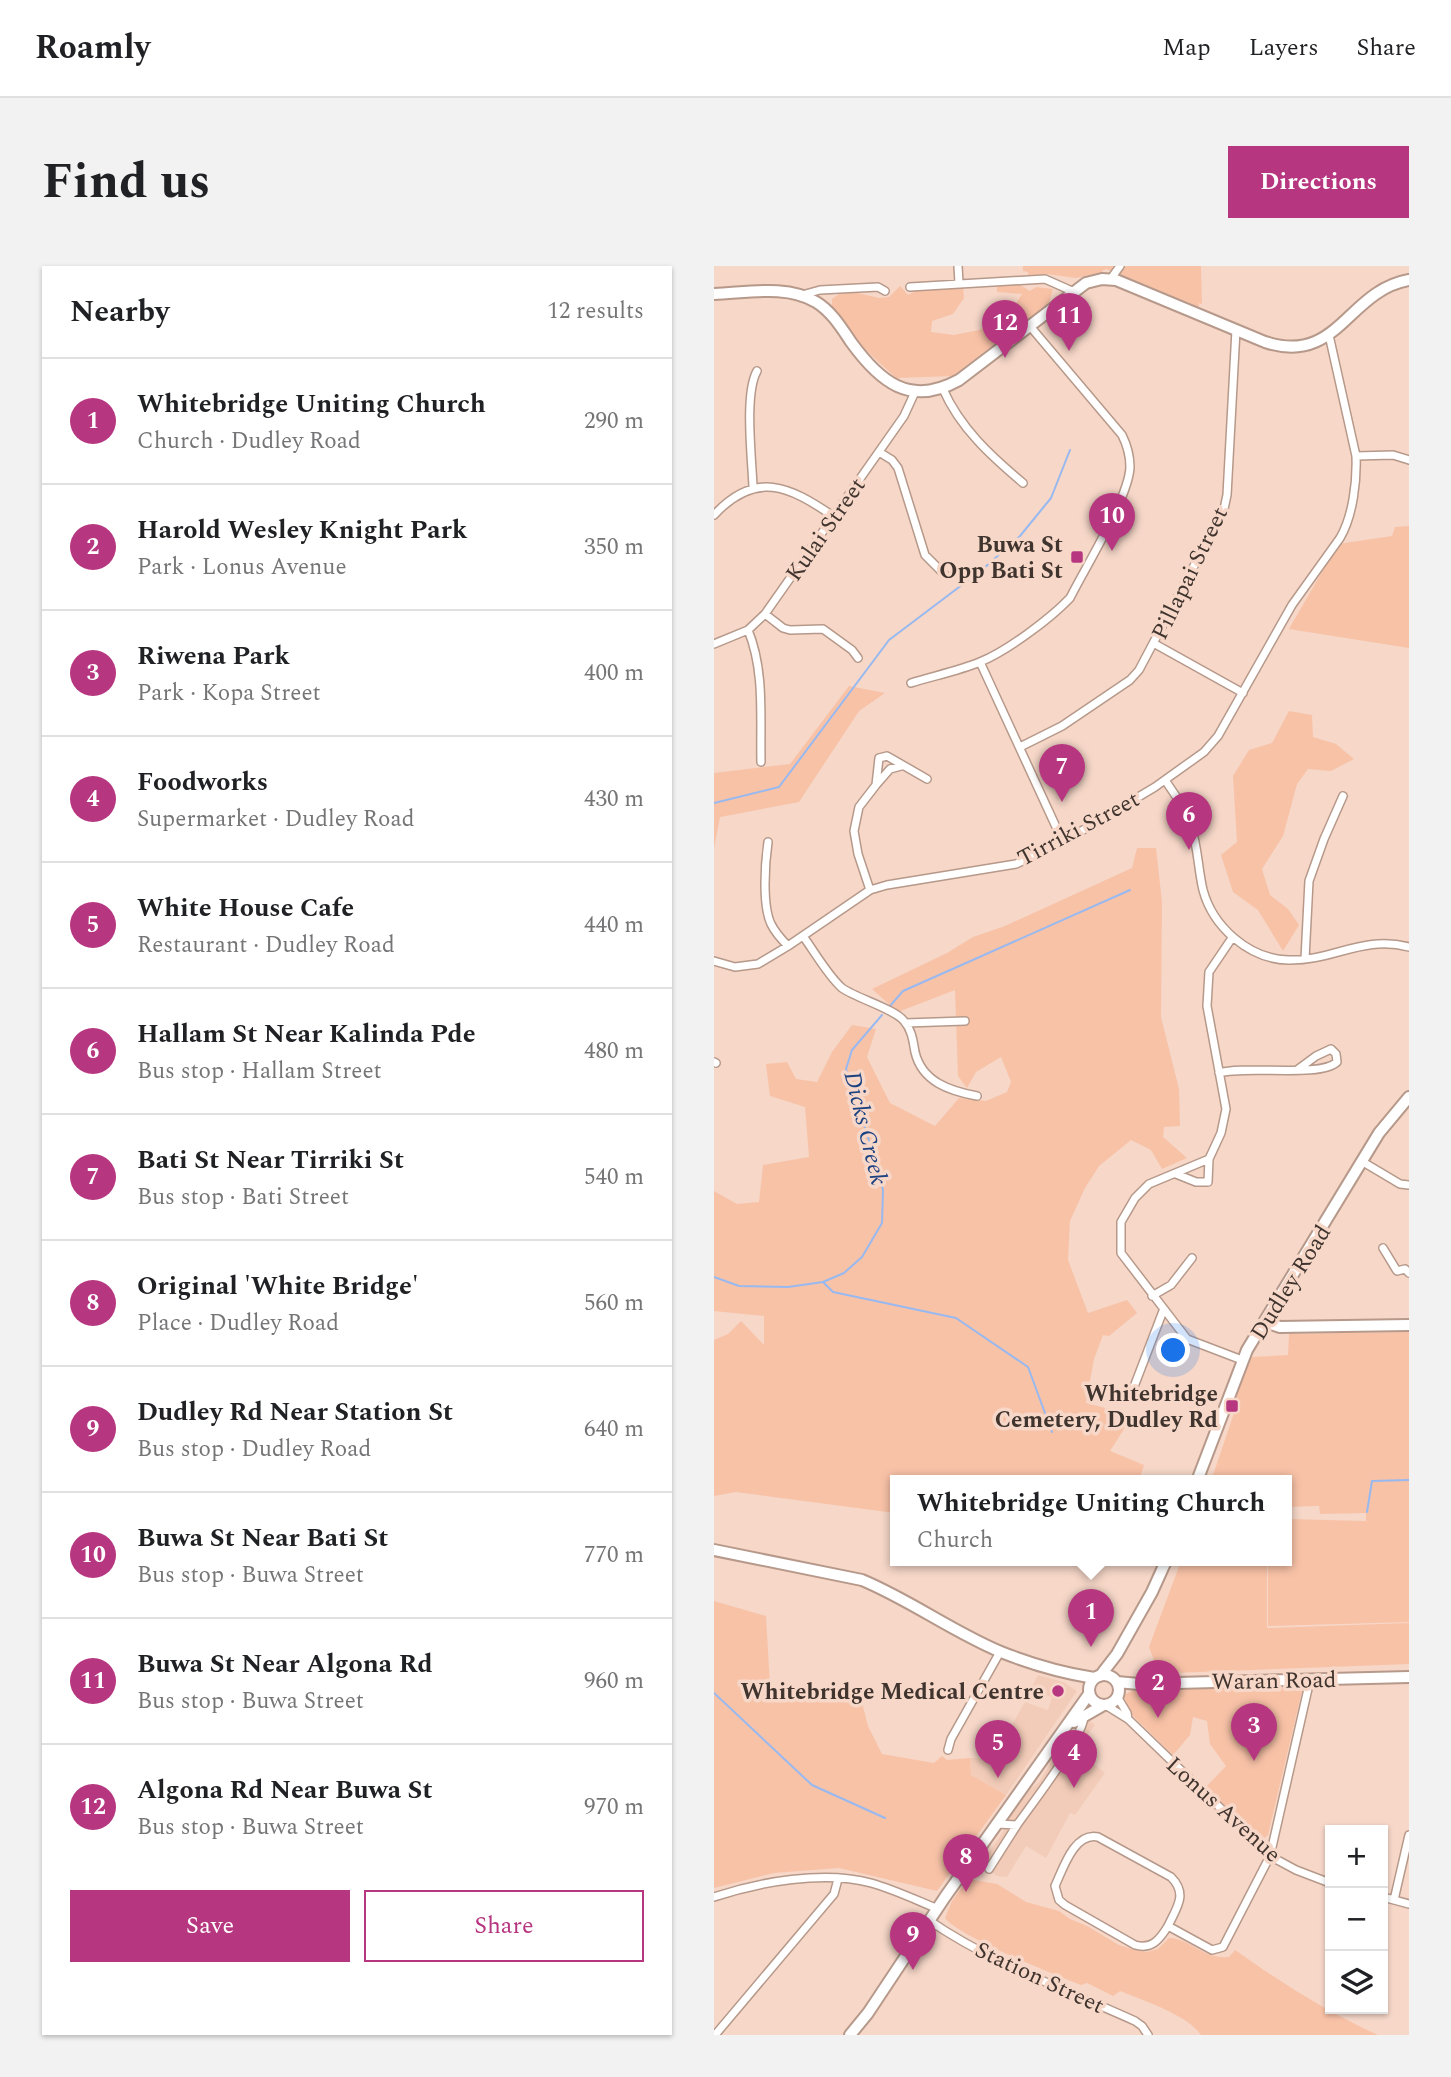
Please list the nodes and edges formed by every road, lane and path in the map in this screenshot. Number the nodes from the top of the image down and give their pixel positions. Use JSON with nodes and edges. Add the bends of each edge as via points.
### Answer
{"nodes":[{"id":1,"x":958,"y":266,"type":"edge"},
{"id":2,"x":1120,"y":266,"type":"edge"},
{"id":3,"x":1110,"y":280,"type":"junction"},
{"id":4,"x":1409,"y":280,"type":"edge"},
{"id":5,"x":959,"y":283,"type":"junction"},
{"id":6,"x":910,"y":287,"type":"dead end"},
{"id":7,"x":885,"y":291,"type":"dead end"},
{"id":8,"x":1072,"y":291,"type":"junction"},
{"id":9,"x":714,"y":294,"type":"edge"},
{"id":10,"x":801,"y":295,"type":"junction"},
{"id":11,"x":1029,"y":325,"type":"junction"},
{"id":12,"x":1236,"y":330,"type":"junction"},
{"id":13,"x":1329,"y":335,"type":"junction"},
{"id":14,"x":757,"y":371,"type":"dead end"},
{"id":15,"x":943,"y":389,"type":"junction"},
{"id":16,"x":915,"y":392,"type":"junction"},
{"id":17,"x":879,"y":452,"type":"junction"},
{"id":18,"x":1356,"y":456,"type":"junction"},
{"id":19,"x":1409,"y":460,"type":"edge"},
{"id":20,"x":1023,"y":483,"type":"dead end"},
{"id":21,"x":753,"y":487,"type":"junction"},
{"id":22,"x":714,"y":514,"type":"edge"},
{"id":23,"x":834,"y":516,"type":"junction"},
{"id":24,"x":945,"y":575,"type":"dead end"},
{"id":25,"x":765,"y":614,"type":"junction"},
{"id":26,"x":748,"y":630,"type":"junction"},
{"id":27,"x":714,"y":644,"type":"edge"},
{"id":28,"x":1155,"y":644,"type":"junction"},
{"id":29,"x":858,"y":658,"type":"dead end"},
{"id":30,"x":980,"y":662,"type":"junction"},
{"id":31,"x":911,"y":683,"type":"dead end"},
{"id":32,"x":1242,"y":693,"type":"junction"},
{"id":33,"x":1020,"y":747,"type":"junction"},
{"id":34,"x":761,"y":762,"type":"dead end"},
{"id":35,"x":901,"y":766,"type":"junction"},
{"id":36,"x":928,"y":779,"type":"dead end"},
{"id":37,"x":1165,"y":780,"type":"junction"},
{"id":38,"x":876,"y":785,"type":"junction"},
{"id":39,"x":1343,"y":796,"type":"dead end"},
{"id":40,"x":768,"y":842,"type":"dead end"},
{"id":41,"x":1063,"y":842,"type":"junction"},
{"id":42,"x":870,"y":890,"type":"junction"},
{"id":43,"x":803,"y":936,"type":"junction"},
{"id":44,"x":1232,"y":938,"type":"junction"},
{"id":45,"x":1409,"y":945,"type":"edge"},
{"id":46,"x":788,"y":946,"type":"junction"},
{"id":47,"x":1305,"y":959,"type":"junction"},
{"id":48,"x":714,"y":961,"type":"edge"},
{"id":49,"x":965,"y":1021,"type":"dead end"},
{"id":50,"x":906,"y":1023,"type":"junction"},
{"id":51,"x":1297,"y":1070,"type":"junction"},
{"id":52,"x":1219,"y":1073,"type":"junction"},
{"id":53,"x":977,"y":1096,"type":"dead end"},
{"id":54,"x":1409,"y":1097,"type":"edge"},
{"id":55,"x":1209,"y":1159,"type":"junction"},
{"id":56,"x":1363,"y":1162,"type":"junction"},
{"id":57,"x":1176,"y":1174,"type":"junction"},
{"id":58,"x":1409,"y":1185,"type":"edge"},
{"id":59,"x":1383,"y":1248,"type":"dead end"},
{"id":60,"x":1192,"y":1258,"type":"dead end"},
{"id":61,"x":1409,"y":1273,"type":"edge"},
{"id":62,"x":1152,"y":1296,"type":"junction"},
{"id":63,"x":1163,"y":1311,"type":"junction"},
{"id":64,"x":1265,"y":1322,"type":"junction"},
{"id":65,"x":1409,"y":1325,"type":"edge"},
{"id":66,"x":1242,"y":1360,"type":"junction"},
{"id":67,"x":1132,"y":1392,"type":"dead end"},
{"id":68,"x":1199,"y":1475,"type":"edge"},
{"id":69,"x":714,"y":1550,"type":"edge"},
{"id":70,"x":1164,"y":1566,"type":"edge"},
{"id":71,"x":1000,"y":1652,"type":"junction"},
{"id":72,"x":1117,"y":1654,"type":"junction"},
{"id":73,"x":1070,"y":1675,"type":"junction"},
{"id":74,"x":1097,"y":1677,"type":"junction"},
{"id":75,"x":1409,"y":1677,"type":"edge"},
{"id":76,"x":1310,"y":1680,"type":"junction"},
{"id":77,"x":1116,"y":1681,"type":"junction"},
{"id":78,"x":1139,"y":1684,"type":"junction"},
{"id":79,"x":1089,"y":1692,"type":"junction"},
{"id":80,"x":1119,"y":1696,"type":"junction"},
{"id":81,"x":1104,"y":1706,"type":"junction"},
{"id":82,"x":1084,"y":1715,"type":"junction"},
{"id":83,"x":1128,"y":1719,"type":"junction"},
{"id":84,"x":1066,"y":1727,"type":"junction"},
{"id":85,"x":948,"y":1750,"type":"dead end"},
{"id":86,"x":997,"y":1825,"type":"junction"},
{"id":87,"x":1017,"y":1825,"type":"junction"},
{"id":88,"x":1409,"y":1835,"type":"edge"},
{"id":89,"x":1270,"y":1856,"type":"junction"},
{"id":90,"x":989,"y":1868,"type":"dead end"},
{"id":91,"x":838,"y":1879,"type":"junction"},
{"id":92,"x":1325,"y":1881,"type":"edge"},
{"id":93,"x":714,"y":1897,"type":"edge"},
{"id":94,"x":1388,"y":1898,"type":"edge"},
{"id":95,"x":1394,"y":1900,"type":"junction"},
{"id":96,"x":1409,"y":1905,"type":"edge"},
{"id":97,"x":938,"y":1909,"type":"junction"},
{"id":98,"x":930,"y":1921,"type":"junction"},
{"id":99,"x":1168,"y":1926,"type":"junction"},
{"id":100,"x":715,"y":2035,"type":"edge"},
{"id":101,"x":850,"y":2035,"type":"edge"},
{"id":102,"x":1148,"y":2035,"type":"edge"}],
"edges":[{"from":1,"to":5,"type":"street"},
{"from":2,"to":3,"type":"street"},
{"from":3,"to":8,"type":"main road","via":[[1086,283]]},
{"from":3,"to":12,"type":"main road"},
{"from":4,"to":13,"type":"main road","via":[[1384,287]]},
{"from":5,"to":6,"type":"street"},
{"from":5,"to":8,"type":"street","via":[[1045,279]]},
{"from":7,"to":10,"type":"street","via":[[878,287]]},
{"from":8,"to":11,"type":"main road"},
{"from":9,"to":10,"type":"main road"},
{"from":10,"to":16,"type":"main road","via":[[832,314],[872,369],[901,389]]},
{"from":11,"to":15,"type":"main road"},
{"from":11,"to":30,"type":"street","via":[[1122,435],[1129,455],[1128,481],[1070,598]]},
{"from":12,"to":13,"type":"main road","via":[[1289,347],[1306,346]]},
{"from":12,"to":28,"type":"street","name":"Pillapai Street","via":[[1224,509]]},
{"from":13,"to":18,"type":"street","name":"Tirriki Street"},
{"from":14,"to":21,"type":"street","via":[[751,404]]},
{"from":15,"to":16,"type":"main road"},
{"from":15,"to":20,"type":"street","via":[[985,452]]},
{"from":16,"to":17,"type":"street","name":"Kulai Street"},
{"from":17,"to":23,"type":"street","name":"Kulai Street"},
{"from":17,"to":24,"type":"street","via":[[898,468],[925,555]]},
{"from":18,"to":19,"type":"street","via":[[1393,455]]},
{"from":18,"to":32,"type":"street","name":"Tirriki Street","via":[[1344,531],[1292,605]]},
{"from":21,"to":22,"type":"street"},
{"from":21,"to":23,"type":"street","via":[[788,489]]},
{"from":23,"to":25,"type":"street","name":"Kulai Street"},
{"from":25,"to":26,"type":"street","name":"Kulai Street"},
{"from":25,"to":29,"type":"street","via":[[790,630],[823,629]]},
{"from":26,"to":27,"type":"street","name":"Kulai Street"},
{"from":26,"to":34,"type":"street","via":[[759,667]]},
{"from":28,"to":32,"type":"street"},
{"from":28,"to":33,"type":"street","name":"Pillapai Street","via":[[1130,680],[1062,726]]},
{"from":30,"to":31,"type":"street"},
{"from":30,"to":33,"type":"street"},
{"from":32,"to":37,"type":"street","name":"Tirriki Street","via":[[1212,745]]},
{"from":33,"to":41,"type":"street"},
{"from":35,"to":36,"type":"street"},
{"from":35,"to":38,"type":"street","via":[[890,769]]},
{"from":35,"to":38,"type":"street","via":[[887,756],[879,758]]},
{"from":37,"to":41,"type":"street","name":"Tirriki Street"},
{"from":37,"to":44,"type":"street","via":[[1192,828],[1208,903]]},
{"from":38,"to":42,"type":"street","via":[[859,807],[854,831]]},
{"from":39,"to":47,"type":"street","via":[[1309,881]]},
{"from":40,"to":46,"type":"street","via":[[768,916]]},
{"from":41,"to":42,"type":"street","name":"Tirriki Street","via":[[1016,864]]},
{"from":42,"to":43,"type":"street","name":"Tirriki Street"},
{"from":43,"to":46,"type":"street","name":"Tirriki Street"},
{"from":43,"to":50,"type":"street","via":[[840,986]]},
{"from":44,"to":47,"type":"street","via":[[1269,957]]},
{"from":44,"to":52,"type":"street","via":[[1209,972],[1207,1006]]},
{"from":45,"to":47,"type":"street","via":[[1373,943]]},
{"from":46,"to":48,"type":"street","name":"Tirriki Street","via":[[745,967]]},
{"from":49,"to":50,"type":"street"},
{"from":50,"to":53,"type":"street","via":[[920,1067],[949,1090]]},
{"from":51,"to":51,"type":"street","via":[[1329,1067],[1337,1062],[1336,1054],[1331,1049],[1325,1051]]},
{"from":51,"to":52,"type":"street"},
{"from":52,"to":55,"type":"street","via":[[1226,1109]]},
{"from":54,"to":56,"type":"main road","name":"Dudley Road"},
{"from":55,"to":57,"type":"street"},
{"from":55,"to":57,"type":"street","via":[[1208,1182]]},
{"from":56,"to":58,"type":"street"},
{"from":56,"to":64,"type":"main road","name":"Dudley Road"},
{"from":57,"to":62,"type":"street","via":[[1149,1184],[1121,1222],[1121,1253]]},
{"from":59,"to":61,"type":"street","via":[[1396,1271]]},
{"from":60,"to":62,"type":"street","via":[[1171,1285]]},
{"from":62,"to":63,"type":"street"},
{"from":63,"to":66,"type":"street","via":[[1187,1339]]},
{"from":63,"to":67,"type":"street"},
{"from":64,"to":65,"type":"main road","via":[[1280,1327]]},
{"from":64,"to":66,"type":"main road","name":"Dudley Road"},
{"from":66,"to":68,"type":"main road","name":"Dudley Road"},
{"from":69,"to":71,"type":"main road","via":[[862,1580]]},
{"from":70,"to":72,"type":"main road"},
{"from":71,"to":73,"type":"main road"},
{"from":71,"to":85,"type":"street"},
{"from":72,"to":74,"type":"main road"},
{"from":72,"to":77,"type":"main road"},
{"from":73,"to":74,"type":"main road"},
{"from":73,"to":79,"type":"main road"},
{"from":74,"to":77,"type":"main road","via":[[1107,1675]]},
{"from":74,"to":79,"type":"main road"},
{"from":75,"to":76,"type":"main road","name":"Waran Road"},
{"from":76,"to":78,"type":"main road","name":"Waran Road"},
{"from":76,"to":89,"type":"street"},
{"from":77,"to":78,"type":"main road","name":"Waran Road"},
{"from":77,"to":80,"type":"main road"},
{"from":78,"to":80,"type":"main road","name":"Waran Road"},
{"from":79,"to":81,"type":"main road","via":[[1095,1703]]},
{"from":79,"to":84,"type":"main road"},
{"from":80,"to":81,"type":"main road"},
{"from":80,"to":83,"type":"street","name":"Lonus Avenue"},
{"from":81,"to":82,"type":"main road"},
{"from":81,"to":83,"type":"street","name":"Lonus Avenue"},
{"from":82,"to":84,"type":"main road"},
{"from":82,"to":87,"type":"street","via":[[1083,1726],[1062,1762]]},
{"from":83,"to":89,"type":"street","name":"Lonus Avenue"},
{"from":84,"to":86,"type":"main road"},
{"from":86,"to":87,"type":"street"},
{"from":86,"to":97,"type":"main road"},
{"from":87,"to":90,"type":"street"},
{"from":88,"to":95,"type":"street"},
{"from":89,"to":92,"type":"street","name":"Lonus Avenue"},
{"from":89,"to":99,"type":"street","via":[[1223,1947],[1212,1950]]},
{"from":91,"to":93,"type":"street","via":[[788,1880]]},
{"from":91,"to":97,"type":"street","via":[[870,1883]]},
{"from":91,"to":100,"type":"street","via":[[834,1894]]},
{"from":94,"to":95,"type":"street"},
{"from":95,"to":96,"type":"street"},
{"from":97,"to":98,"type":"main road"},
{"from":98,"to":101,"type":"main road"},
{"from":98,"to":102,"type":"street","name":"Station Street","via":[[976,1948],[1135,2021]]},
{"from":99,"to":99,"type":"street","via":[[1160,1939],[1142,1947],[1059,1900],[1055,1886],[1078,1843],[1098,1837],[1171,1877],[1181,1892]]}]}
